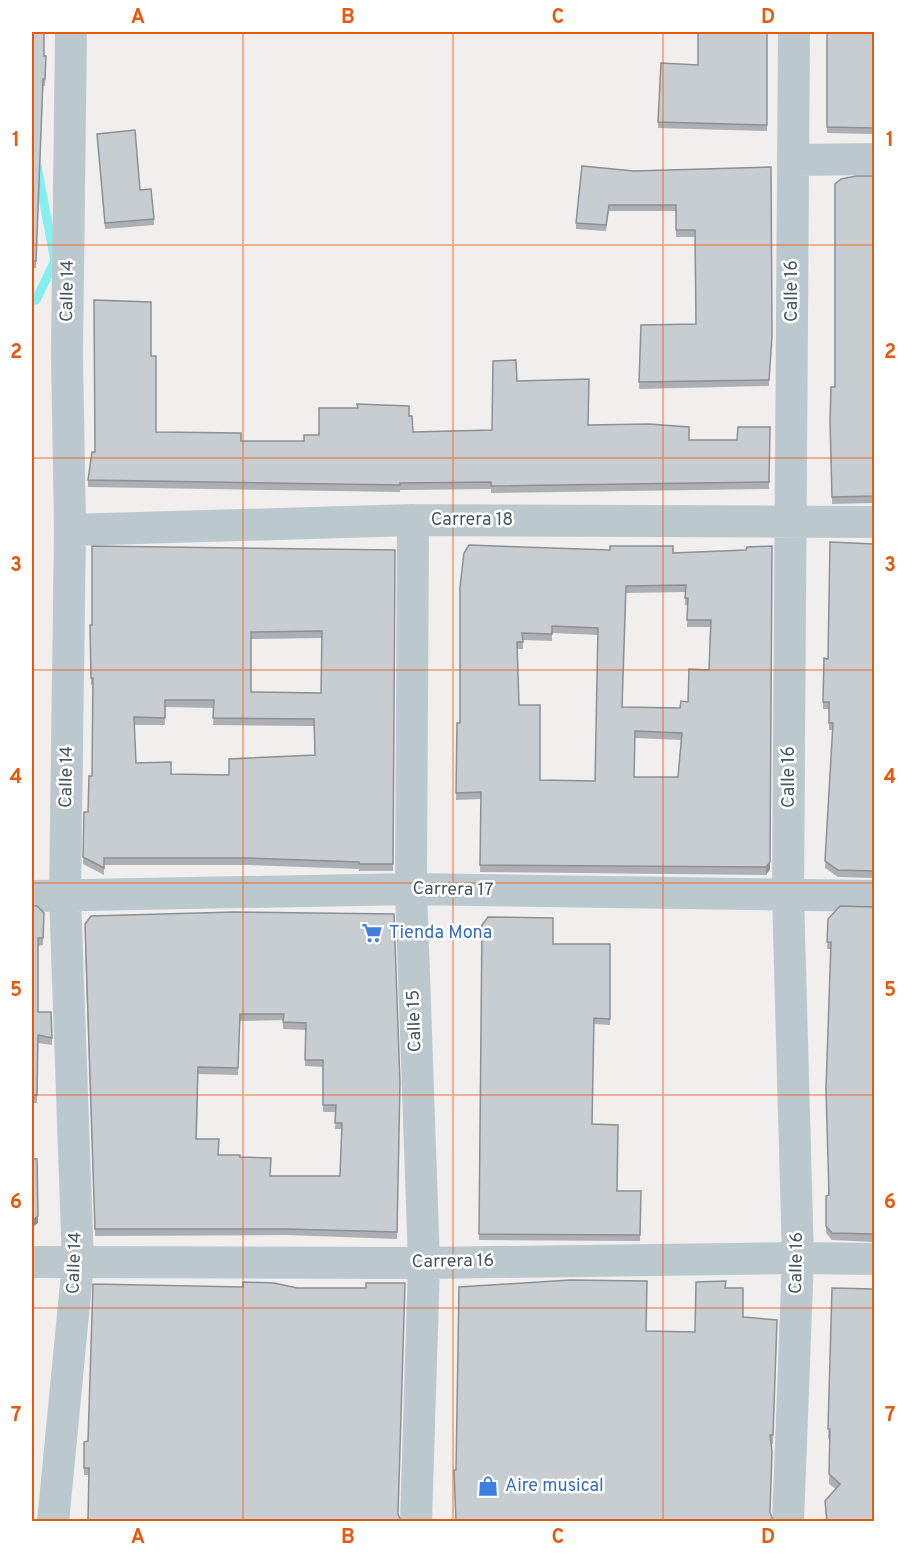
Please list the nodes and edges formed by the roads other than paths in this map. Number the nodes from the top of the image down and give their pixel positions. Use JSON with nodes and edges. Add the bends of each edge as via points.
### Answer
{"nodes":[{"id":1,"x":71,"y":32,"type":"edge"},
{"id":2,"x":794,"y":32,"type":"edge"},
{"id":3,"x":874,"y":159,"type":"edge"},
{"id":4,"x":793,"y":160,"type":"junction"},
{"id":5,"x":413,"y":520,"type":"junction"},
{"id":6,"x":790,"y":520,"type":"junction"},
{"id":7,"x":874,"y":522,"type":"edge"},
{"id":8,"x":70,"y":530,"type":"junction"},
{"id":9,"x":411,"y":889,"type":"junction"},
{"id":10,"x":788,"y":895,"type":"junction"},
{"id":11,"x":32,"y":896,"type":"edge"},
{"id":12,"x":874,"y":896,"type":"edge"},
{"id":13,"x":65,"y":897,"type":"junction"},
{"id":14,"x":798,"y":1258,"type":"junction"},
{"id":15,"x":874,"y":1259,"type":"edge"},
{"id":16,"x":32,"y":1262,"type":"edge"},
{"id":17,"x":78,"y":1263,"type":"junction"},
{"id":18,"x":424,"y":1263,"type":"junction"},
{"id":19,"x":53,"y":1521,"type":"edge"},
{"id":20,"x":416,"y":1521,"type":"edge"},
{"id":21,"x":788,"y":1521,"type":"edge"}],
"edges":[{"from":1,"to":8,"type":"street","name":"Calle 14","via":[[67,354]]},
{"from":2,"to":4,"type":"street","name":"Calle 16"},
{"from":3,"to":4,"type":"street"},
{"from":4,"to":6,"type":"street","name":"Calle 16"},
{"from":5,"to":6,"type":"street","name":"Carrera 18"},
{"from":5,"to":8,"type":"street","name":"Carrera 18"},
{"from":5,"to":9,"type":"street","name":"Calle 15"},
{"from":6,"to":7,"type":"street","name":"Carrera 18"},
{"from":6,"to":10,"type":"street","name":"Calle 16"},
{"from":8,"to":13,"type":"street","name":"Calle 14"},
{"from":9,"to":10,"type":"street","name":"Carrera 17"},
{"from":9,"to":13,"type":"street","name":"Carrera 17"},
{"from":9,"to":18,"type":"street","name":"Calle 15"},
{"from":10,"to":12,"type":"street","name":"Carrera 17"},
{"from":10,"to":14,"type":"street","name":"Calle 16"},
{"from":11,"to":13,"type":"street","name":"Carrera 17"},
{"from":13,"to":17,"type":"street","name":"Calle 14"},
{"from":14,"to":15,"type":"street","name":"Carrera 16"},
{"from":14,"to":18,"type":"street","name":"Carrera 16"},
{"from":14,"to":21,"type":"street","name":"Calle 16"},
{"from":16,"to":17,"type":"street","name":"Carrera 16"},
{"from":17,"to":18,"type":"street","name":"Carrera 16"},
{"from":17,"to":19,"type":"street","name":"Calle 14"},
{"from":18,"to":20,"type":"street","name":"Calle 15"}]}
